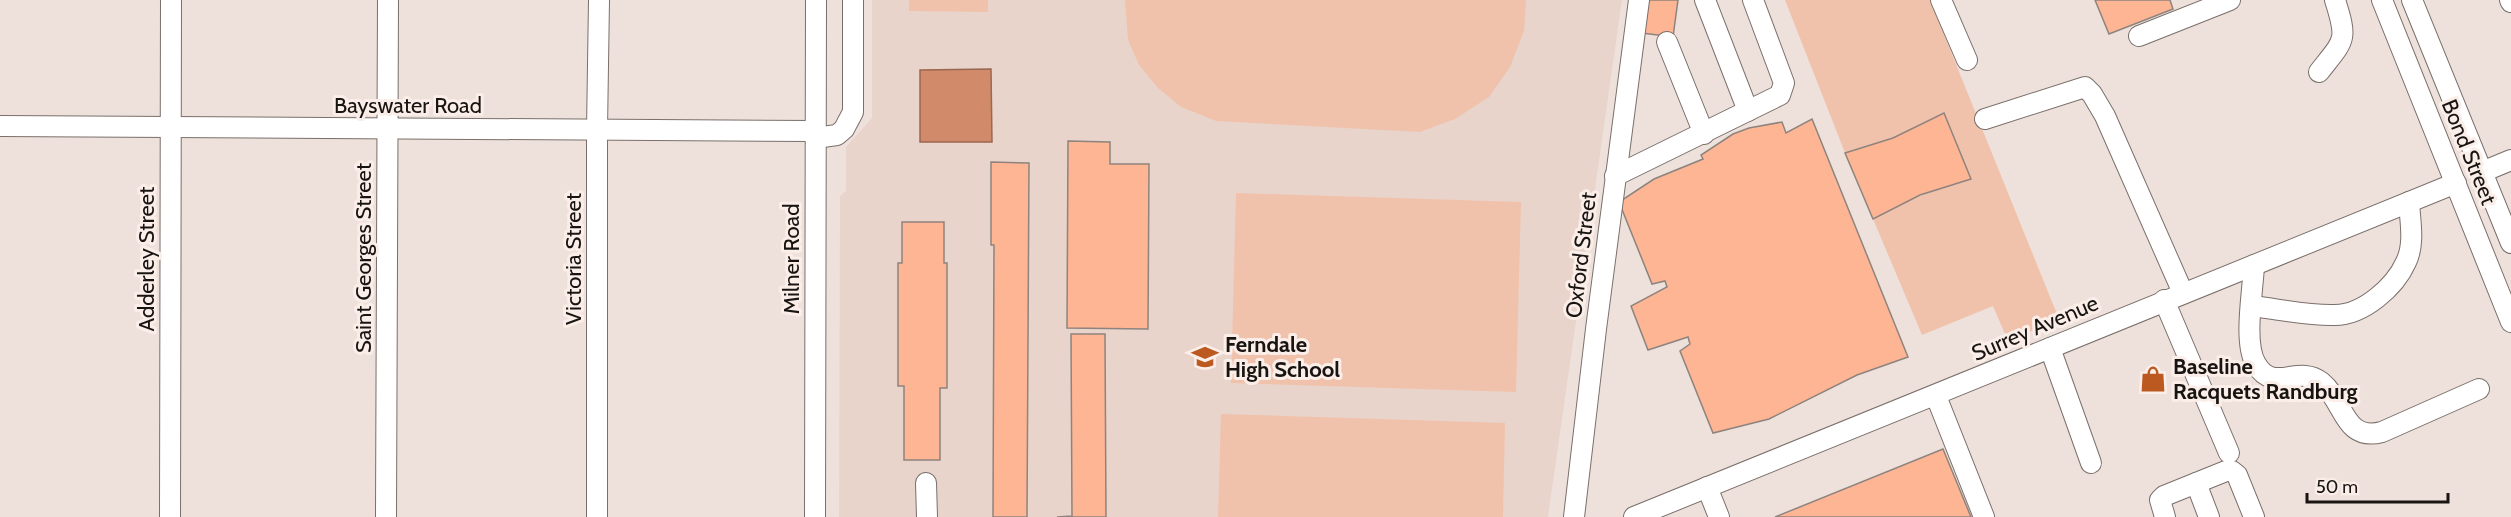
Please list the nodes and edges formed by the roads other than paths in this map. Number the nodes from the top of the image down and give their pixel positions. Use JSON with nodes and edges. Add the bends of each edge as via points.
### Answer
{"nodes":[{"id":1,"x":171,"y":0,"type":"edge"},
{"id":2,"x":388,"y":0,"type":"edge"},
{"id":3,"x":599,"y":0,"type":"edge"},
{"id":4,"x":816,"y":0,"type":"edge"},
{"id":5,"x":853,"y":0,"type":"edge"},
{"id":6,"x":1639,"y":0,"type":"edge"},
{"id":7,"x":1705,"y":0,"type":"edge"},
{"id":8,"x":1753,"y":0,"type":"edge"},
{"id":9,"x":1941,"y":0,"type":"edge"},
{"id":10,"x":2230,"y":0,"type":"edge"},
{"id":11,"x":2335,"y":0,"type":"edge"},
{"id":12,"x":2382,"y":0,"type":"edge"},
{"id":13,"x":2412,"y":0,"type":"edge"},
{"id":14,"x":2139,"y":36,"type":"dead end"},
{"id":15,"x":1667,"y":42,"type":"dead end"},
{"id":16,"x":1967,"y":60,"type":"dead end"},
{"id":17,"x":2319,"y":72,"type":"dead end"},
{"id":18,"x":1748,"y":111,"type":"junction"},
{"id":19,"x":1985,"y":119,"type":"dead end"},
{"id":20,"x":0,"y":126,"type":"edge"},
{"id":21,"x":170,"y":127,"type":"junction"},
{"id":22,"x":388,"y":128,"type":"junction"},
{"id":23,"x":597,"y":130,"type":"junction"},
{"id":24,"x":815,"y":134,"type":"junction"},
{"id":25,"x":1704,"y":134,"type":"junction"},
{"id":26,"x":2511,"y":160,"type":"edge"},
{"id":27,"x":2482,"y":172,"type":"junction"},
{"id":28,"x":1615,"y":176,"type":"junction"},
{"id":29,"x":2456,"y":183,"type":"junction"},
{"id":30,"x":2409,"y":202,"type":"junction"},
{"id":31,"x":2511,"y":243,"type":"edge"},
{"id":32,"x":2254,"y":265,"type":"junction"},
{"id":33,"x":2183,"y":293,"type":"junction"},
{"id":34,"x":2164,"y":300,"type":"junction"},
{"id":35,"x":2252,"y":306,"type":"junction"},
{"id":36,"x":2511,"y":322,"type":"edge"},
{"id":37,"x":2050,"y":348,"type":"junction"},
{"id":38,"x":2480,"y":389,"type":"dead end"},
{"id":39,"x":1936,"y":396,"type":"junction"},
{"id":40,"x":2229,"y":453,"type":"dead end"},
{"id":41,"x":2091,"y":463,"type":"dead end"},
{"id":42,"x":926,"y":483,"type":"dead end"},
{"id":43,"x":2196,"y":483,"type":"junction"},
{"id":44,"x":1707,"y":487,"type":"junction"},
{"id":45,"x":170,"y":517,"type":"edge"},
{"id":46,"x":386,"y":517,"type":"edge"},
{"id":47,"x":597,"y":517,"type":"edge"},
{"id":48,"x":815,"y":517,"type":"edge"},
{"id":49,"x":927,"y":517,"type":"edge"},
{"id":50,"x":1574,"y":517,"type":"edge"},
{"id":51,"x":1634,"y":517,"type":"edge"},
{"id":52,"x":1719,"y":517,"type":"edge"},
{"id":53,"x":1984,"y":517,"type":"edge"},
{"id":54,"x":2165,"y":517,"type":"edge"},
{"id":55,"x":2210,"y":517,"type":"edge"},
{"id":56,"x":2254,"y":517,"type":"edge"}],
"edges":[{"from":1,"to":21,"type":"street","name":"Adderley Street"},
{"from":2,"to":22,"type":"street","name":"Saint Georges Street"},
{"from":3,"to":23,"type":"street","name":"Victoria Street"},
{"from":4,"to":24,"type":"street","name":"Milner Road"},
{"from":5,"to":24,"type":"street","name":"Bayswater Road","via":[[853,112],[837,135]]},
{"from":6,"to":28,"type":"street","name":"Oxford Street"},
{"from":7,"to":18,"type":"street"},
{"from":8,"to":18,"type":"street","via":[[1784,83],[1779,95]]},
{"from":9,"to":16,"type":"street"},
{"from":10,"to":14,"type":"street"},
{"from":11,"to":17,"type":"street","via":[[2343,38]]},
{"from":12,"to":29,"type":"street","name":"Bond Street"},
{"from":13,"to":27,"type":"street","name":"Bond Street"},
{"from":15,"to":25,"type":"street"},
{"from":18,"to":25,"type":"street"},
{"from":19,"to":33,"type":"street","via":[[2085,87],[2104,116]]},
{"from":20,"to":21,"type":"street","name":"Bayswater Road"},
{"from":21,"to":22,"type":"street","name":"Bayswater Road"},
{"from":21,"to":45,"type":"street","name":"Adderley Street"},
{"from":22,"to":23,"type":"street","name":"Bayswater Road"},
{"from":22,"to":46,"type":"street","name":"Saint Georges Street"},
{"from":23,"to":24,"type":"street","name":"Bayswater Road"},
{"from":23,"to":47,"type":"street","name":"Victoria Street"},
{"from":24,"to":48,"type":"street","name":"Milner Road"},
{"from":25,"to":28,"type":"street"},
{"from":26,"to":27,"type":"street"},
{"from":27,"to":31,"type":"street","name":"Bond Street"},
{"from":28,"to":50,"type":"street","name":"Oxford Street"},
{"from":29,"to":30,"type":"street","name":"Surrey Avenue"},
{"from":29,"to":36,"type":"street","name":"Bond Street"},
{"from":30,"to":32,"type":"street","name":"Surrey Avenue"},
{"from":30,"to":35,"type":"street","via":[[2411,238],[2407,261],[2395,279],[2372,300],[2353,312],[2335,315]]},
{"from":32,"to":33,"type":"street","name":"Surrey Avenue"},
{"from":32,"to":35,"type":"street"},
{"from":33,"to":34,"type":"street","name":"Surrey Avenue"},
{"from":34,"to":37,"type":"street","name":"Surrey Avenue"},
{"from":34,"to":40,"type":"street"},
{"from":35,"to":38,"type":"street","via":[[2248,338],[2257,366],[2276,380],[2303,374],[2319,380],[2357,431],[2369,435],[2382,432]]},
{"from":37,"to":39,"type":"street","name":"Surrey Avenue"},
{"from":37,"to":41,"type":"street"},
{"from":39,"to":44,"type":"street","name":"Surrey Avenue"},
{"from":39,"to":53,"type":"street"},
{"from":42,"to":49,"type":"street"},
{"from":43,"to":54,"type":"street","via":[[2160,500]]},
{"from":43,"to":55,"type":"street"},
{"from":43,"to":56,"type":"street","via":[[2232,471]]},
{"from":44,"to":51,"type":"street","name":"Surrey Avenue"},
{"from":44,"to":52,"type":"street"}]}
